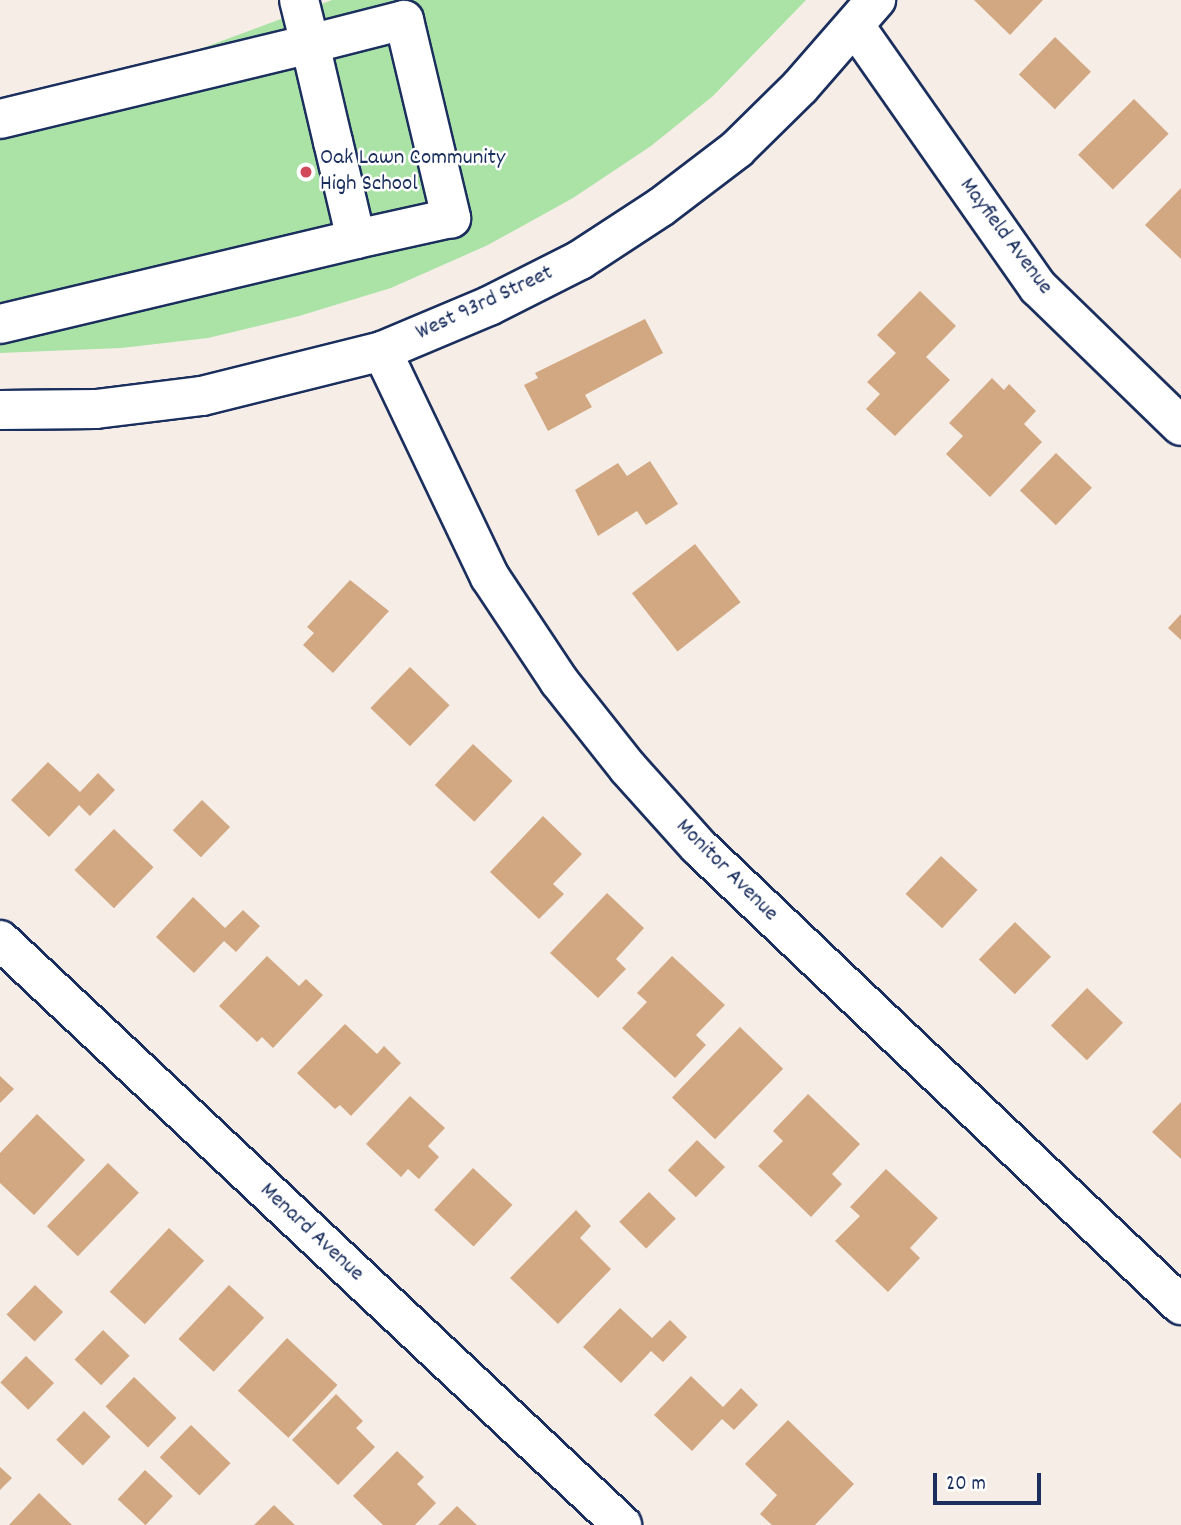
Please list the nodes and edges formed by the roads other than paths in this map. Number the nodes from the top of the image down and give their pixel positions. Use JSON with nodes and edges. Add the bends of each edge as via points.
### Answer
{"nodes":[{"id":1,"x":299,"y":0,"type":"edge"},
{"id":2,"x":865,"y":13,"type":"edge"},
{"id":3,"x":310,"y":44,"type":"junction"},
{"id":4,"x":0,"y":120,"type":"edge"},
{"id":5,"x":356,"y":239,"type":"junction"},
{"id":6,"x":0,"y":324,"type":"edge"},
{"id":7,"x":382,"y":351,"type":"junction"},
{"id":8,"x":0,"y":411,"type":"edge"},
{"id":9,"x":1181,"y":426,"type":"edge"},
{"id":10,"x":0,"y":940,"type":"edge"},
{"id":11,"x":1181,"y":1305,"type":"edge"},
{"id":12,"x":622,"y":1525,"type":"edge"}],
"edges":[{"from":1,"to":3,"type":"street"},
{"from":2,"to":7,"type":"street","name":"West 93rd Street","via":[[737,149],[661,207],[580,260],[489,306]]},
{"from":2,"to":9,"type":"street","name":"Mayfield Avenue","via":[[1038,287]]},
{"from":3,"to":4,"type":"street"},
{"from":3,"to":5,"type":"street"},
{"from":3,"to":5,"type":"street","via":[[404,20],[451,218]]},
{"from":5,"to":6,"type":"street"},
{"from":7,"to":8,"type":"street","name":"West 93rd Street","via":[[202,396],[96,409]]},
{"from":7,"to":11,"type":"street","name":"Monitor Avenue","via":[[490,577],[558,681],[628,768],[699,847]]},
{"from":10,"to":12,"type":"street","name":"Menard Avenue"}]}
